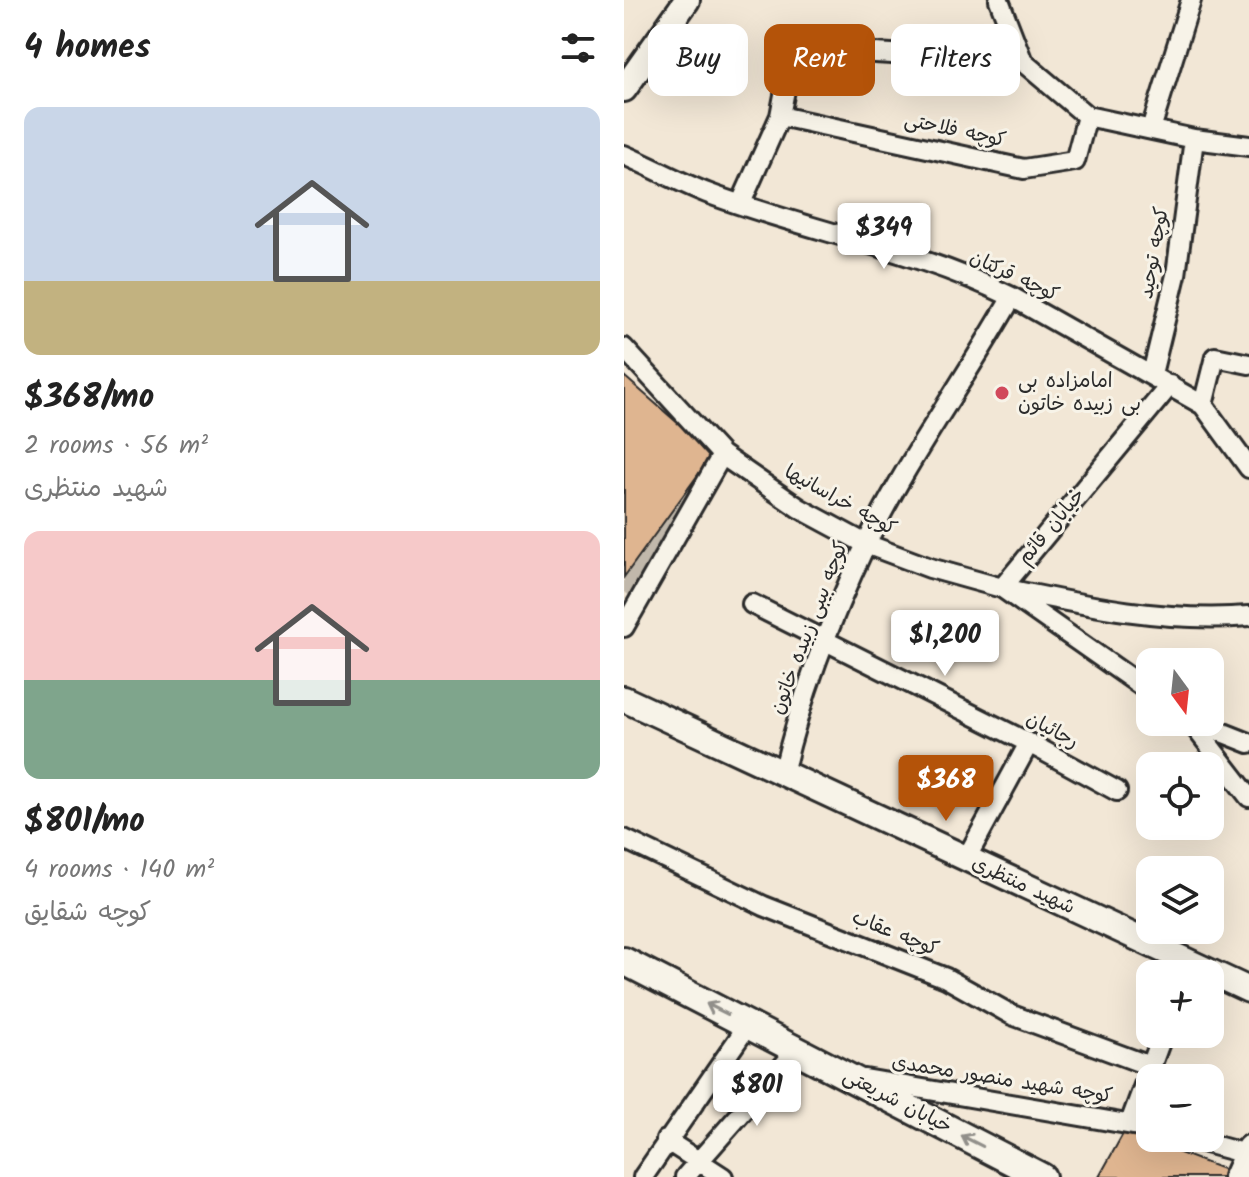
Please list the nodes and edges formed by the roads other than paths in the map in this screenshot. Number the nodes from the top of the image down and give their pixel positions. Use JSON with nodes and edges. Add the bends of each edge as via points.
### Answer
{"nodes":[{"id":1,"x":687,"y":0,"type":"edge"},
{"id":2,"x":999,"y":0,"type":"edge"},
{"id":3,"x":1191,"y":0,"type":"edge"},
{"id":4,"x":1023,"y":62,"type":"junction"},
{"id":5,"x":624,"y":89,"type":"edge"},
{"id":6,"x":780,"y":116,"type":"junction"},
{"id":7,"x":1087,"y":116,"type":"junction"},
{"id":8,"x":1151,"y":129,"type":"junction"},
{"id":9,"x":1194,"y":139,"type":"junction"},
{"id":10,"x":1249,"y":146,"type":"edge"},
{"id":11,"x":624,"y":155,"type":"edge"},
{"id":12,"x":741,"y":203,"type":"junction"},
{"id":13,"x":1012,"y":297,"type":"junction"},
{"id":14,"x":624,"y":348,"type":"edge"},
{"id":15,"x":1249,"y":364,"type":"edge"},
{"id":16,"x":1152,"y":374,"type":"junction"},
{"id":17,"x":1170,"y":385,"type":"junction"},
{"id":18,"x":1203,"y":405,"type":"junction"},
{"id":19,"x":722,"y":455,"type":"junction"},
{"id":20,"x":1249,"y":468,"type":"edge"},
{"id":21,"x":866,"y":544,"type":"junction"},
{"id":22,"x":1002,"y":588,"type":"junction"},
{"id":23,"x":752,"y":604,"type":"dead end"},
{"id":24,"x":1249,"y":616,"type":"edge"},
{"id":25,"x":624,"y":627,"type":"edge"},
{"id":26,"x":826,"y":642,"type":"junction"},
{"id":27,"x":1136,"y":682,"type":"edge"},
{"id":28,"x":624,"y":699,"type":"edge"},
{"id":29,"x":1224,"y":734,"type":"edge"},
{"id":30,"x":1203,"y":736,"type":"edge"},
{"id":31,"x":1029,"y":743,"type":"junction"},
{"id":32,"x":1249,"y":743,"type":"edge"},
{"id":33,"x":783,"y":774,"type":"junction"},
{"id":34,"x":1117,"y":791,"type":"dead end"},
{"id":35,"x":1249,"y":797,"type":"edge"},
{"id":36,"x":624,"y":839,"type":"edge"},
{"id":37,"x":966,"y":859,"type":"junction"},
{"id":38,"x":1170,"y":960,"type":"edge"},
{"id":39,"x":624,"y":961,"type":"edge"},
{"id":40,"x":1224,"y":981,"type":"edge"},
{"id":41,"x":1249,"y":990,"type":"edge"},
{"id":42,"x":748,"y":1025,"type":"junction"},
{"id":43,"x":797,"y":1050,"type":"junction"},
{"id":44,"x":1145,"y":1064,"type":"edge"},
{"id":45,"x":847,"y":1076,"type":"junction"},
{"id":46,"x":1136,"y":1106,"type":"edge"},
{"id":47,"x":1130,"y":1123,"type":"junction"},
{"id":48,"x":1136,"y":1124,"type":"edge"},
{"id":49,"x":666,"y":1140,"type":"junction"},
{"id":50,"x":1224,"y":1146,"type":"edge"},
{"id":51,"x":1248,"y":1151,"type":"edge"},
{"id":52,"x":700,"y":1160,"type":"junction"},
{"id":53,"x":643,"y":1177,"type":"edge"},
{"id":54,"x":685,"y":1177,"type":"edge"},
{"id":55,"x":723,"y":1177,"type":"edge"},
{"id":56,"x":1042,"y":1177,"type":"edge"},
{"id":57,"x":1236,"y":1177,"type":"edge"}],
"edges":[{"from":1,"to":5,"type":"street"},
{"from":2,"to":4,"type":"street"},
{"from":3,"to":8,"type":"street"},
{"from":4,"to":6,"type":"street","via":[[793,48]]},
{"from":4,"to":7,"type":"street"},
{"from":6,"to":7,"type":"street","name":"کوچه فلاحتی","via":[[1024,169],[1075,161]]},
{"from":6,"to":12,"type":"street"},
{"from":7,"to":8,"type":"street"},
{"from":8,"to":9,"type":"street"},
{"from":9,"to":10,"type":"street"},
{"from":9,"to":16,"type":"street","name":"کوچه توحید","via":[[1176,275]]},
{"from":11,"to":12,"type":"street","name":"کوچه قرکتان"},
{"from":12,"to":13,"type":"street","name":"کوچه قرکتان","via":[[982,282]]},
{"from":13,"to":16,"type":"street","name":"کوچه قرکتان"},
{"from":13,"to":21,"type":"street","name":"کوچه بیبی زبیده خاتون"},
{"from":14,"to":19,"type":"street","name":"کوچه خراسانیها"},
{"from":15,"to":18,"type":"street","via":[[1215,357]]},
{"from":16,"to":17,"type":"street","name":"کوچه قرکتان"},
{"from":17,"to":18,"type":"street","name":"کوچه قرکتان"},
{"from":17,"to":22,"type":"street","name":"خیابان قائم"},
{"from":18,"to":20,"type":"street"},
{"from":19,"to":21,"type":"street","name":"کوچه خراسانیها","via":[[799,508]]},
{"from":19,"to":25,"type":"street"},
{"from":21,"to":22,"type":"street","name":"کوچه خراسانیها"},
{"from":21,"to":26,"type":"street","name":"کوچه بیبی زبیده خاتون"},
{"from":22,"to":24,"type":"street","name":"خیابان قائم","via":[[1200,620]]},
{"from":22,"to":27,"type":"street","name":"کوچه خراسانیها"},
{"from":23,"to":26,"type":"street","name":"رجائیان"},
{"from":26,"to":31,"type":"street","name":"رجائیان"},
{"from":26,"to":33,"type":"street","name":"کوچه بیبی زبیده خاتون"},
{"from":28,"to":33,"type":"street","name":"شهید منتظری"},
{"from":29,"to":32,"type":"street"},
{"from":30,"to":35,"type":"street"},
{"from":31,"to":34,"type":"street","name":"رجائیان"},
{"from":31,"to":37,"type":"street"},
{"from":33,"to":37,"type":"street","name":"شهید منتظری"},
{"from":36,"to":44,"type":"street","name":"کوچه عقاب","via":[[764,906],[946,978],[1012,1015]]},
{"from":37,"to":38,"type":"street","name":"شهید منتظری"},
{"from":42,"to":39,"type":"main road","name":"خیابان شریعتی","one_way":true},
{"from":40,"to":41,"type":"street","name":"شهید منتظری"},
{"from":42,"to":43,"type":"main road","name":"خیابان شریعتی"},
{"from":42,"to":49,"type":"street"},
{"from":43,"to":45,"type":"main road","name":"خیابان شریعتی"},
{"from":43,"to":52,"type":"street"},
{"from":45,"to":47,"type":"street","name":"کوچه شهید منصور محمدی"},
{"from":56,"to":45,"type":"main road","name":"خیابان شریعتی","one_way":true},
{"from":46,"to":47,"type":"street"},
{"from":47,"to":48,"type":"street","name":"کوچه شهید منصور محمدی"},
{"from":49,"to":52,"type":"street"},
{"from":49,"to":53,"type":"street"},
{"from":50,"to":51,"type":"street"},
{"from":51,"to":57,"type":"street"},
{"from":52,"to":54,"type":"street"},
{"from":52,"to":55,"type":"street"}]}
